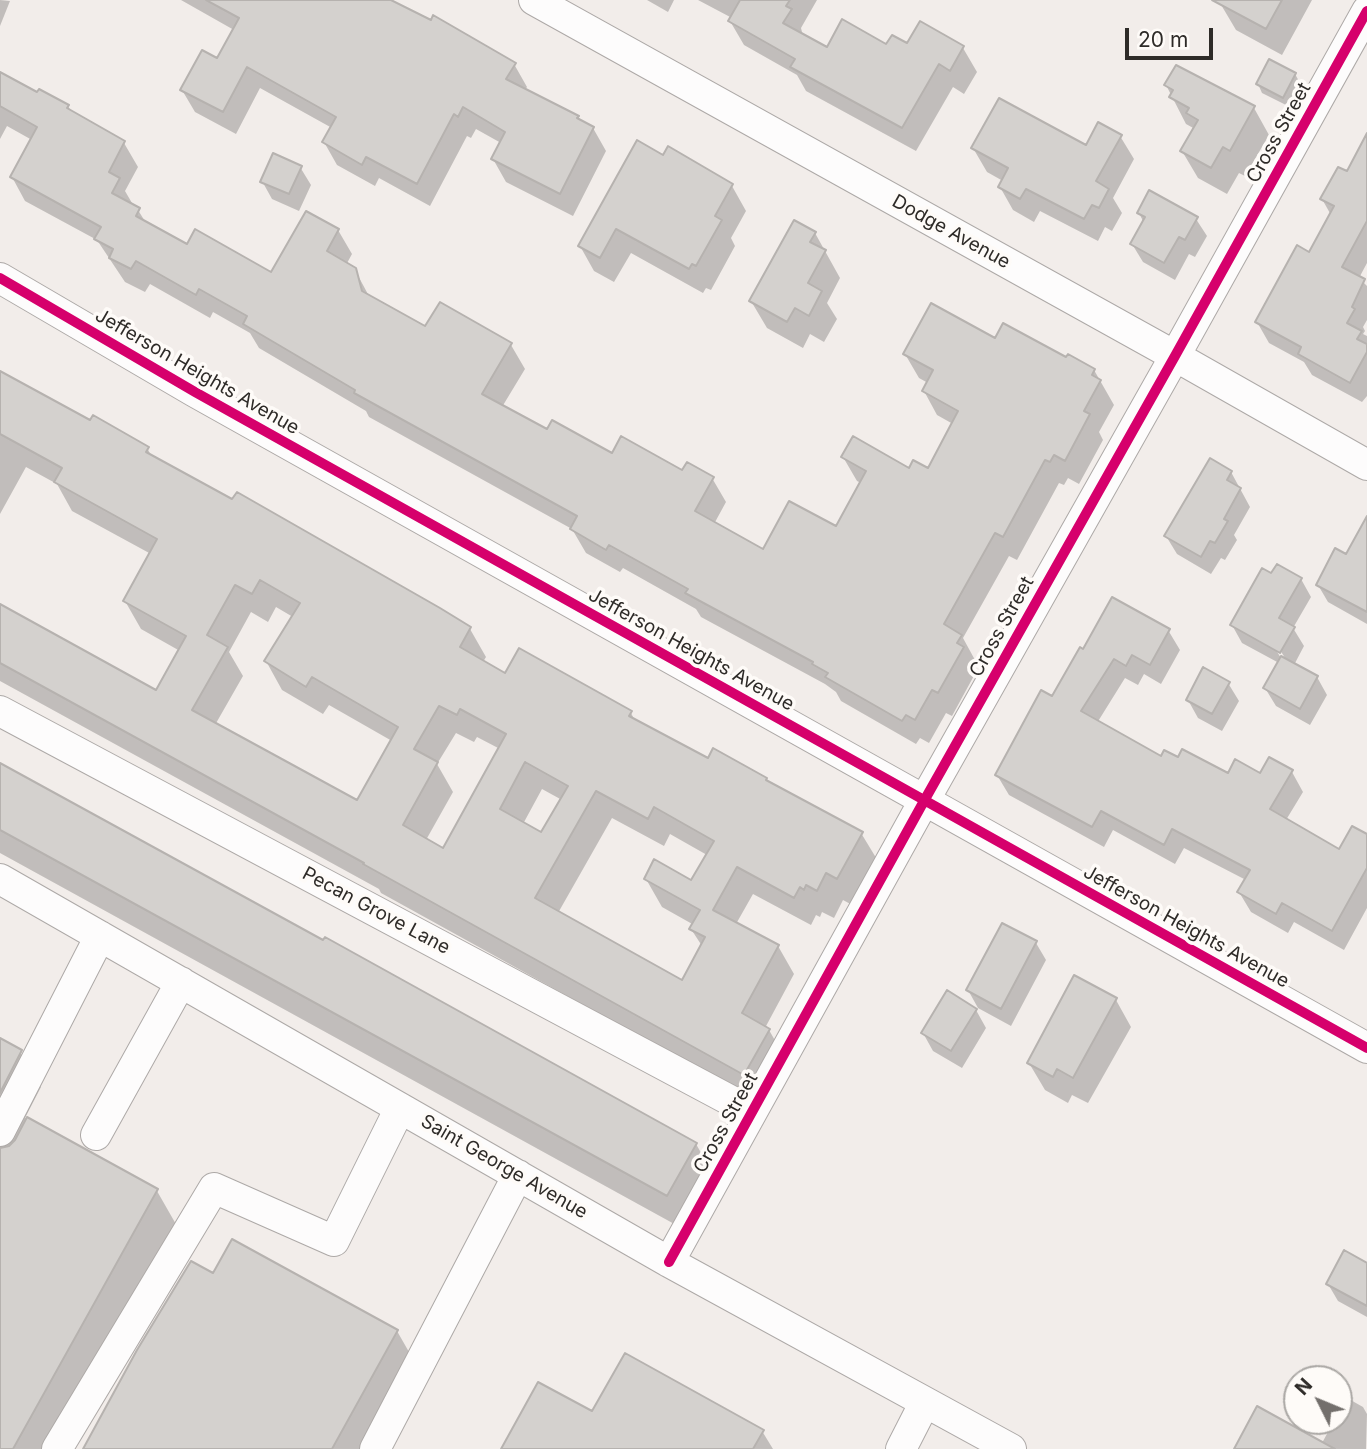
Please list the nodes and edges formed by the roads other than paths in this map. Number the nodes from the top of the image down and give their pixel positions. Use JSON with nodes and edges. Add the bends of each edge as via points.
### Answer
{"nodes":[{"id":1,"x":534,"y":0,"type":"edge"},
{"id":2,"x":1367,"y":11,"type":"edge"},
{"id":3,"x":0,"y":278,"type":"edge"},
{"id":4,"x":1175,"y":356,"type":"junction"},
{"id":5,"x":1367,"y":465,"type":"edge"},
{"id":6,"x":0,"y":711,"type":"edge"},
{"id":7,"x":924,"y":801,"type":"junction"},
{"id":8,"x":0,"y":879,"type":"edge"},
{"id":9,"x":100,"y":936,"type":"junction"},
{"id":10,"x":181,"y":982,"type":"junction"},
{"id":11,"x":1367,"y":1048,"type":"edge"},
{"id":12,"x":400,"y":1108,"type":"junction"},
{"id":13,"x":751,"y":1112,"type":"junction"},
{"id":14,"x":0,"y":1131,"type":"edge"},
{"id":15,"x":96,"y":1135,"type":"dead end"},
{"id":16,"x":518,"y":1175,"type":"junction"},
{"id":17,"x":669,"y":1262,"type":"junction"},
{"id":18,"x":925,"y":1402,"type":"junction"},
{"id":19,"x":57,"y":1449,"type":"edge"},
{"id":20,"x":375,"y":1449,"type":"edge"},
{"id":21,"x":901,"y":1449,"type":"edge"},
{"id":22,"x":1011,"y":1449,"type":"edge"}],
"edges":[{"from":1,"to":4,"type":"street","name":"Dodge Avenue"},
{"from":2,"to":4,"type":"street","name":"Cross Street"},
{"from":3,"to":7,"type":"street","name":"Jefferson Heights Avenue","via":[[195,393]]},
{"from":4,"to":5,"type":"street","name":"Dodge Avenue"},
{"from":4,"to":7,"type":"street","name":"Cross Street"},
{"from":6,"to":13,"type":"street","name":"Pecan Grove Lane"},
{"from":7,"to":11,"type":"street","name":"Jefferson Heights Avenue"},
{"from":7,"to":13,"type":"street","name":"Cross Street"},
{"from":8,"to":9,"type":"street","name":"Saint George Avenue"},
{"from":9,"to":10,"type":"street","name":"Saint George Avenue"},
{"from":9,"to":14,"type":"street"},
{"from":10,"to":12,"type":"street","name":"Saint George Avenue"},
{"from":10,"to":15,"type":"street"},
{"from":12,"to":16,"type":"street","name":"Saint George Avenue"},
{"from":12,"to":19,"type":"street","via":[[334,1241],[214,1188]]},
{"from":13,"to":17,"type":"street","name":"Cross Street"},
{"from":16,"to":17,"type":"street","name":"Saint George Avenue"},
{"from":16,"to":20,"type":"street"},
{"from":17,"to":18,"type":"street","name":"Saint George Avenue"},
{"from":18,"to":21,"type":"street"},
{"from":18,"to":22,"type":"street","name":"Saint George Avenue"}]}
